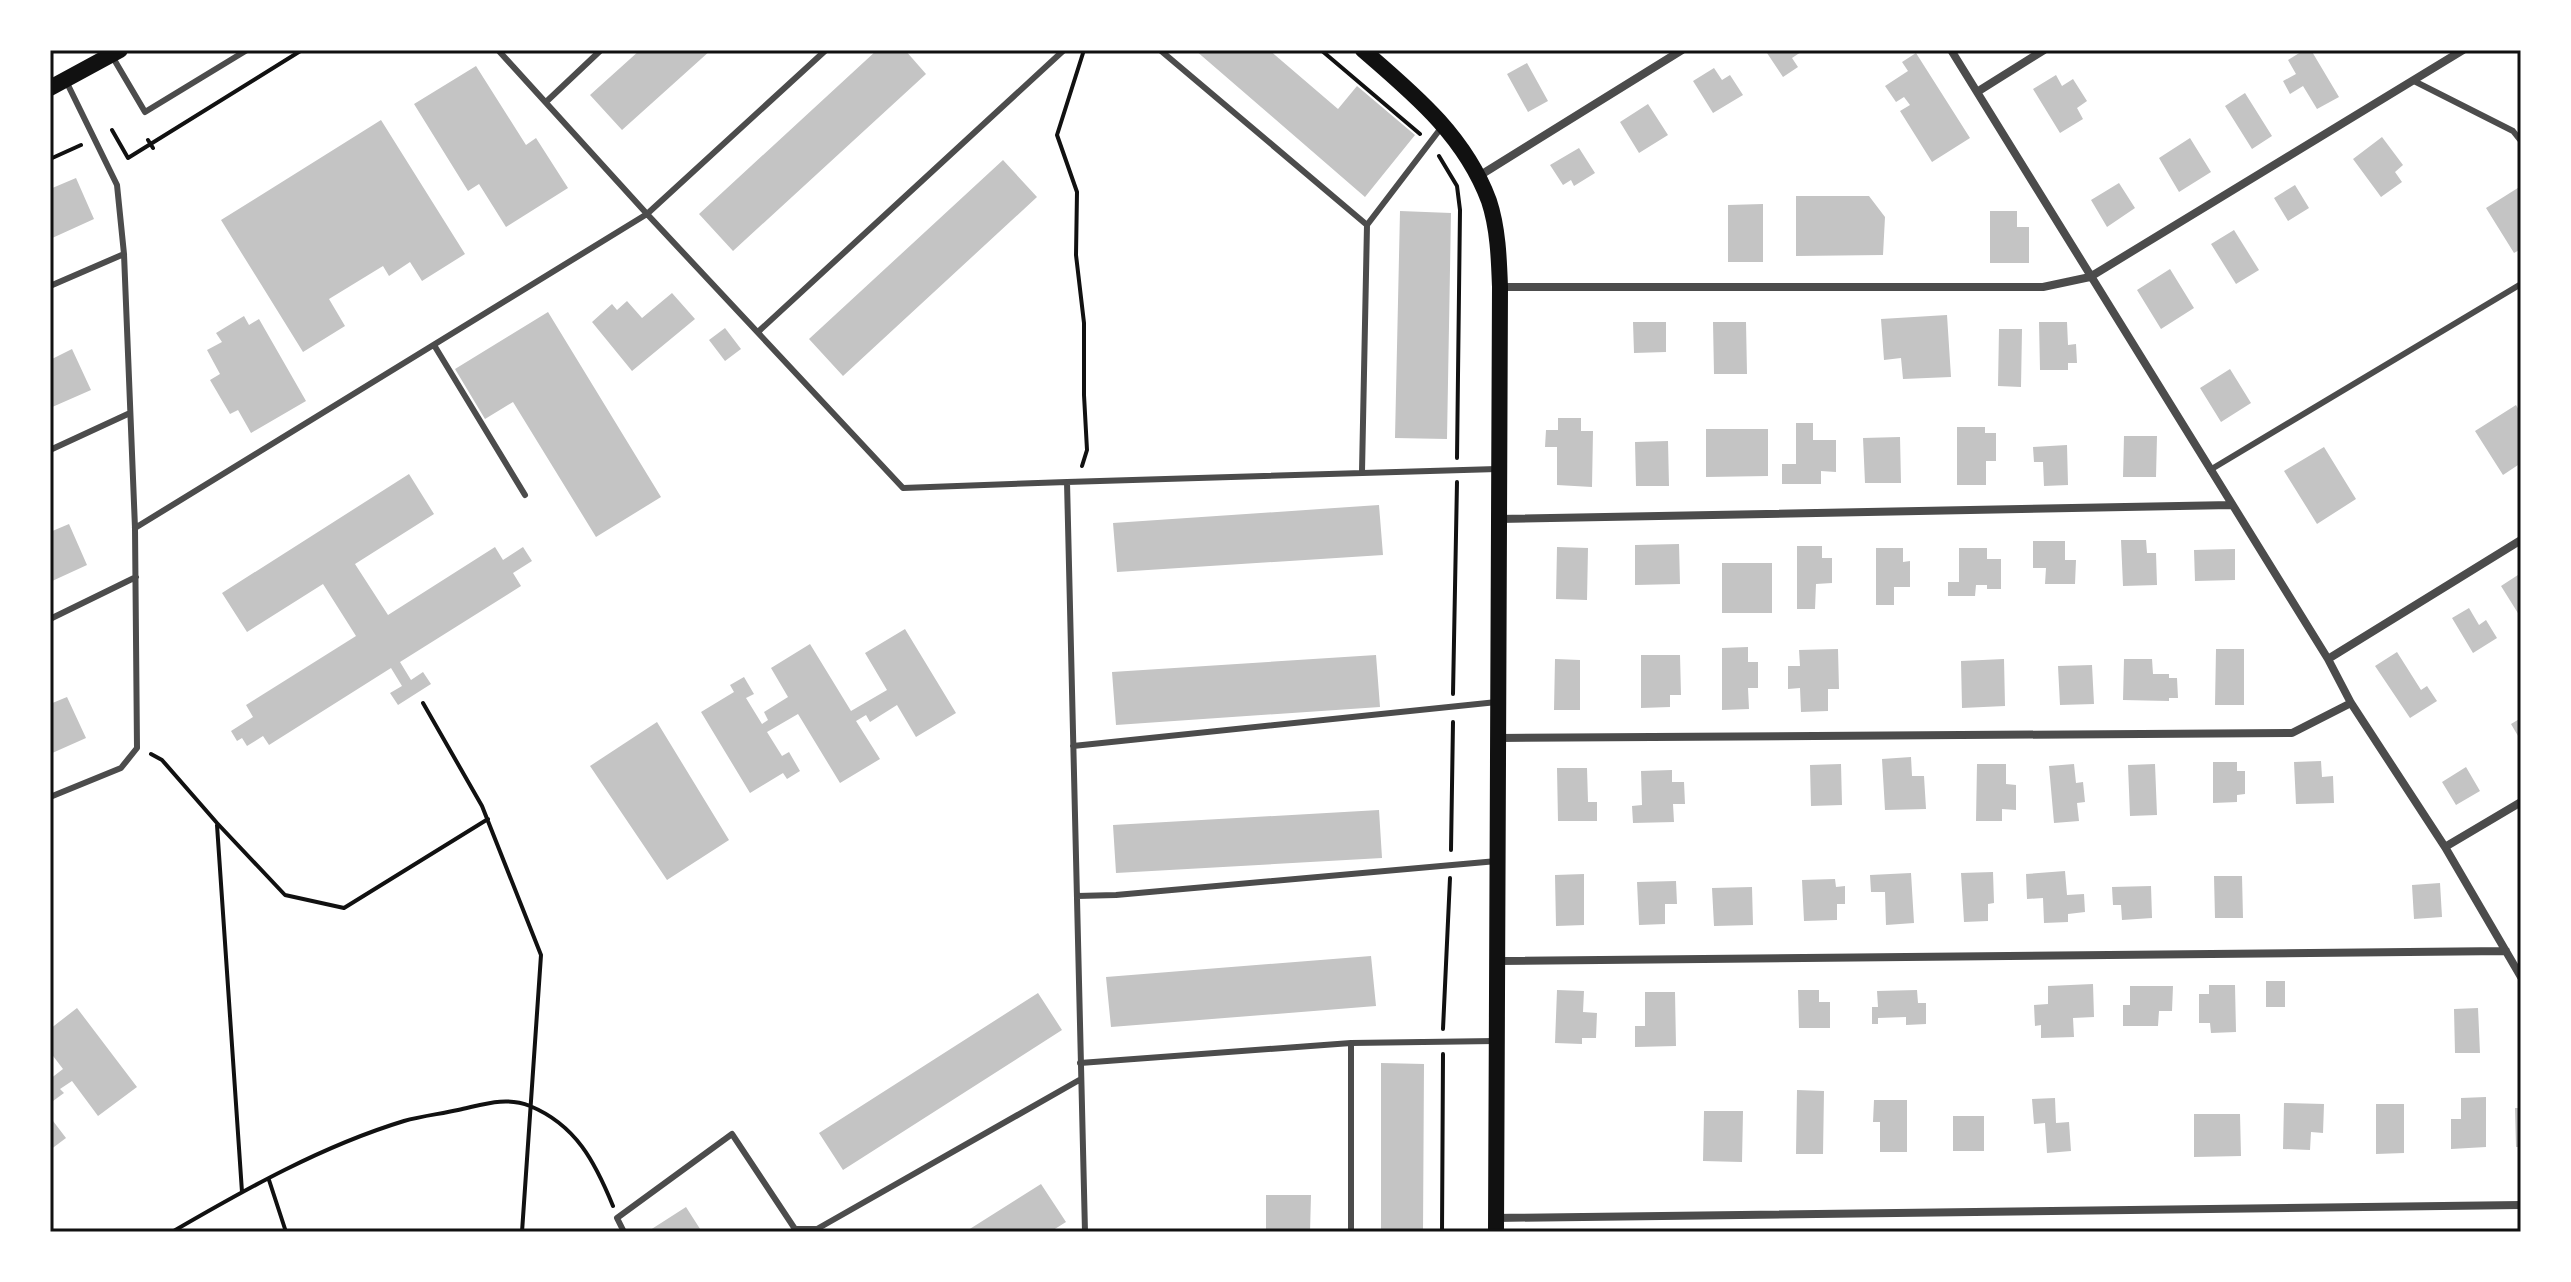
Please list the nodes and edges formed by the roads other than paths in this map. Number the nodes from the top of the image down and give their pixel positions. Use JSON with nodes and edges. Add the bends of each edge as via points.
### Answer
{"nodes":[{"id":1,"x":247,"y":50,"type":"edge"},
{"id":2,"x":498,"y":50,"type":"edge"},
{"id":3,"x":601,"y":50,"type":"edge"},
{"id":4,"x":826,"y":50,"type":"edge"},
{"id":5,"x":1064,"y":50,"type":"edge"},
{"id":6,"x":1160,"y":50,"type":"edge"},
{"id":7,"x":1363,"y":50,"type":"edge"},
{"id":8,"x":1682,"y":50,"type":"edge"},
{"id":9,"x":1951,"y":50,"type":"edge"},
{"id":10,"x":2044,"y":50,"type":"edge"},
{"id":11,"x":2463,"y":50,"type":"edge"},
{"id":12,"x":116,"y":53,"type":"edge"},
{"id":13,"x":65,"y":80,"type":"junction"},
{"id":14,"x":2414,"y":81,"type":"junction"},
{"id":15,"x":50,"y":88,"type":"edge"},
{"id":16,"x":1977,"y":92,"type":"junction"},
{"id":17,"x":546,"y":102,"type":"junction"},
{"id":18,"x":1444,"y":124,"type":"junction"},
{"id":19,"x":2521,"y":141,"type":"edge"},
{"id":20,"x":1478,"y":177,"type":"junction"},
{"id":21,"x":647,"y":214,"type":"junction"},
{"id":22,"x":1367,"y":225,"type":"junction"},
{"id":23,"x":124,"y":254,"type":"junction"},
{"id":24,"x":2090,"y":277,"type":"junction"},
{"id":25,"x":2521,"y":284,"type":"edge"},
{"id":26,"x":50,"y":286,"type":"edge"},
{"id":27,"x":1500,"y":287,"type":"junction"},
{"id":28,"x":759,"y":331,"type":"junction"},
{"id":29,"x":434,"y":345,"type":"junction"},
{"id":30,"x":130,"y":413,"type":"junction"},
{"id":31,"x":50,"y":450,"type":"edge"},
{"id":32,"x":1499,"y":469,"type":"junction"},
{"id":33,"x":2210,"y":470,"type":"junction"},
{"id":34,"x":1362,"y":472,"type":"junction"},
{"id":35,"x":1067,"y":482,"type":"junction"},
{"id":36,"x":525,"y":495,"type":"dead end"},
{"id":37,"x":2232,"y":505,"type":"junction"},
{"id":38,"x":1499,"y":519,"type":"junction"},
{"id":39,"x":135,"y":528,"type":"junction"},
{"id":40,"x":2521,"y":540,"type":"edge"},
{"id":41,"x":136,"y":577,"type":"junction"},
{"id":42,"x":50,"y":619,"type":"edge"},
{"id":43,"x":2328,"y":659,"type":"junction"},
{"id":44,"x":1497,"y":702,"type":"junction"},
{"id":45,"x":2351,"y":703,"type":"junction"},
{"id":46,"x":1497,"y":738,"type":"junction"},
{"id":47,"x":1073,"y":746,"type":"junction"},
{"id":48,"x":50,"y":797,"type":"edge"},
{"id":49,"x":2521,"y":802,"type":"edge"},
{"id":50,"x":2445,"y":847,"type":"junction"},
{"id":51,"x":1497,"y":861,"type":"junction"},
{"id":52,"x":1077,"y":896,"type":"junction"},
{"id":53,"x":2506,"y":951,"type":"junction"},
{"id":54,"x":1496,"y":961,"type":"junction"},
{"id":55,"x":2521,"y":977,"type":"edge"},
{"id":56,"x":1495,"y":1041,"type":"junction"},
{"id":57,"x":1351,"y":1043,"type":"junction"},
{"id":58,"x":1080,"y":1063,"type":"junction"},
{"id":59,"x":1081,"y":1079,"type":"junction"},
{"id":60,"x":2521,"y":1205,"type":"edge"},
{"id":61,"x":1496,"y":1225,"type":"edge"},
{"id":62,"x":817,"y":1230,"type":"edge"},
{"id":63,"x":624,"y":1232,"type":"edge"},
{"id":64,"x":1085,"y":1232,"type":"edge"},
{"id":65,"x":1351,"y":1232,"type":"edge"}],
"edges":[{"from":1,"to":12,"type":"lane","via":[[145,112]]},
{"from":2,"to":17,"type":"lane"},
{"from":3,"to":17,"type":"lane"},
{"from":4,"to":21,"type":"lane"},
{"from":5,"to":28,"type":"lane"},
{"from":6,"to":22,"type":"lane"},
{"from":7,"to":18,"type":"main road"},
{"from":8,"to":20,"type":"street"},
{"from":9,"to":16,"type":"street"},
{"from":10,"to":16,"type":"street"},
{"from":11,"to":14,"type":"street"},
{"from":12,"to":13,"type":"main road"},
{"from":13,"to":15,"type":"main road"},
{"from":13,"to":23,"type":"lane","via":[[117,185]]},
{"from":14,"to":19,"type":"lane","via":[[2513,131]]},
{"from":14,"to":24,"type":"street"},
{"from":16,"to":24,"type":"street"},
{"from":17,"to":21,"type":"lane"},
{"from":18,"to":20,"type":"main road"},
{"from":18,"to":22,"type":"lane"},
{"from":20,"to":27,"type":"main road","via":[[1495,230]]},
{"from":21,"to":28,"type":"lane"},
{"from":21,"to":29,"type":"lane"},
{"from":22,"to":34,"type":"lane"},
{"from":23,"to":26,"type":"lane"},
{"from":23,"to":30,"type":"lane"},
{"from":24,"to":27,"type":"street","via":[[2043,287]]},
{"from":24,"to":33,"type":"street"},
{"from":25,"to":33,"type":"lane"},
{"from":27,"to":32,"type":"main road"},
{"from":28,"to":35,"type":"lane","via":[[903,488]]},
{"from":29,"to":36,"type":"lane"},
{"from":29,"to":39,"type":"lane"},
{"from":30,"to":31,"type":"lane"},
{"from":30,"to":39,"type":"lane"},
{"from":32,"to":34,"type":"lane"},
{"from":32,"to":38,"type":"main road"},
{"from":33,"to":37,"type":"street"},
{"from":34,"to":35,"type":"lane"},
{"from":35,"to":47,"type":"lane"},
{"from":37,"to":38,"type":"street"},
{"from":37,"to":43,"type":"street"},
{"from":38,"to":44,"type":"main road"},
{"from":39,"to":41,"type":"lane"},
{"from":40,"to":43,"type":"street"},
{"from":41,"to":42,"type":"lane"},
{"from":41,"to":48,"type":"lane","via":[[137,748],[121,768]]},
{"from":43,"to":45,"type":"street"},
{"from":44,"to":46,"type":"main road"},
{"from":44,"to":47,"type":"lane"},
{"from":45,"to":46,"type":"street","via":[[2292,733]]},
{"from":45,"to":50,"type":"street"},
{"from":46,"to":51,"type":"main road"},
{"from":47,"to":52,"type":"lane"},
{"from":49,"to":50,"type":"street"},
{"from":50,"to":53,"type":"street"},
{"from":51,"to":52,"type":"lane"},
{"from":51,"to":54,"type":"main road"},
{"from":52,"to":58,"type":"lane"},
{"from":53,"to":54,"type":"street"},
{"from":53,"to":55,"type":"street"},
{"from":54,"to":56,"type":"main road"},
{"from":56,"to":57,"type":"lane"},
{"from":56,"to":61,"type":"main road"},
{"from":57,"to":58,"type":"lane"},
{"from":57,"to":65,"type":"lane"},
{"from":58,"to":59,"type":"lane"},
{"from":59,"to":62,"type":"lane"},
{"from":59,"to":64,"type":"lane"},
{"from":60,"to":61,"type":"street"},
{"from":62,"to":63,"type":"lane","via":[[795,1229],[732,1134],[617,1218]]}]}
